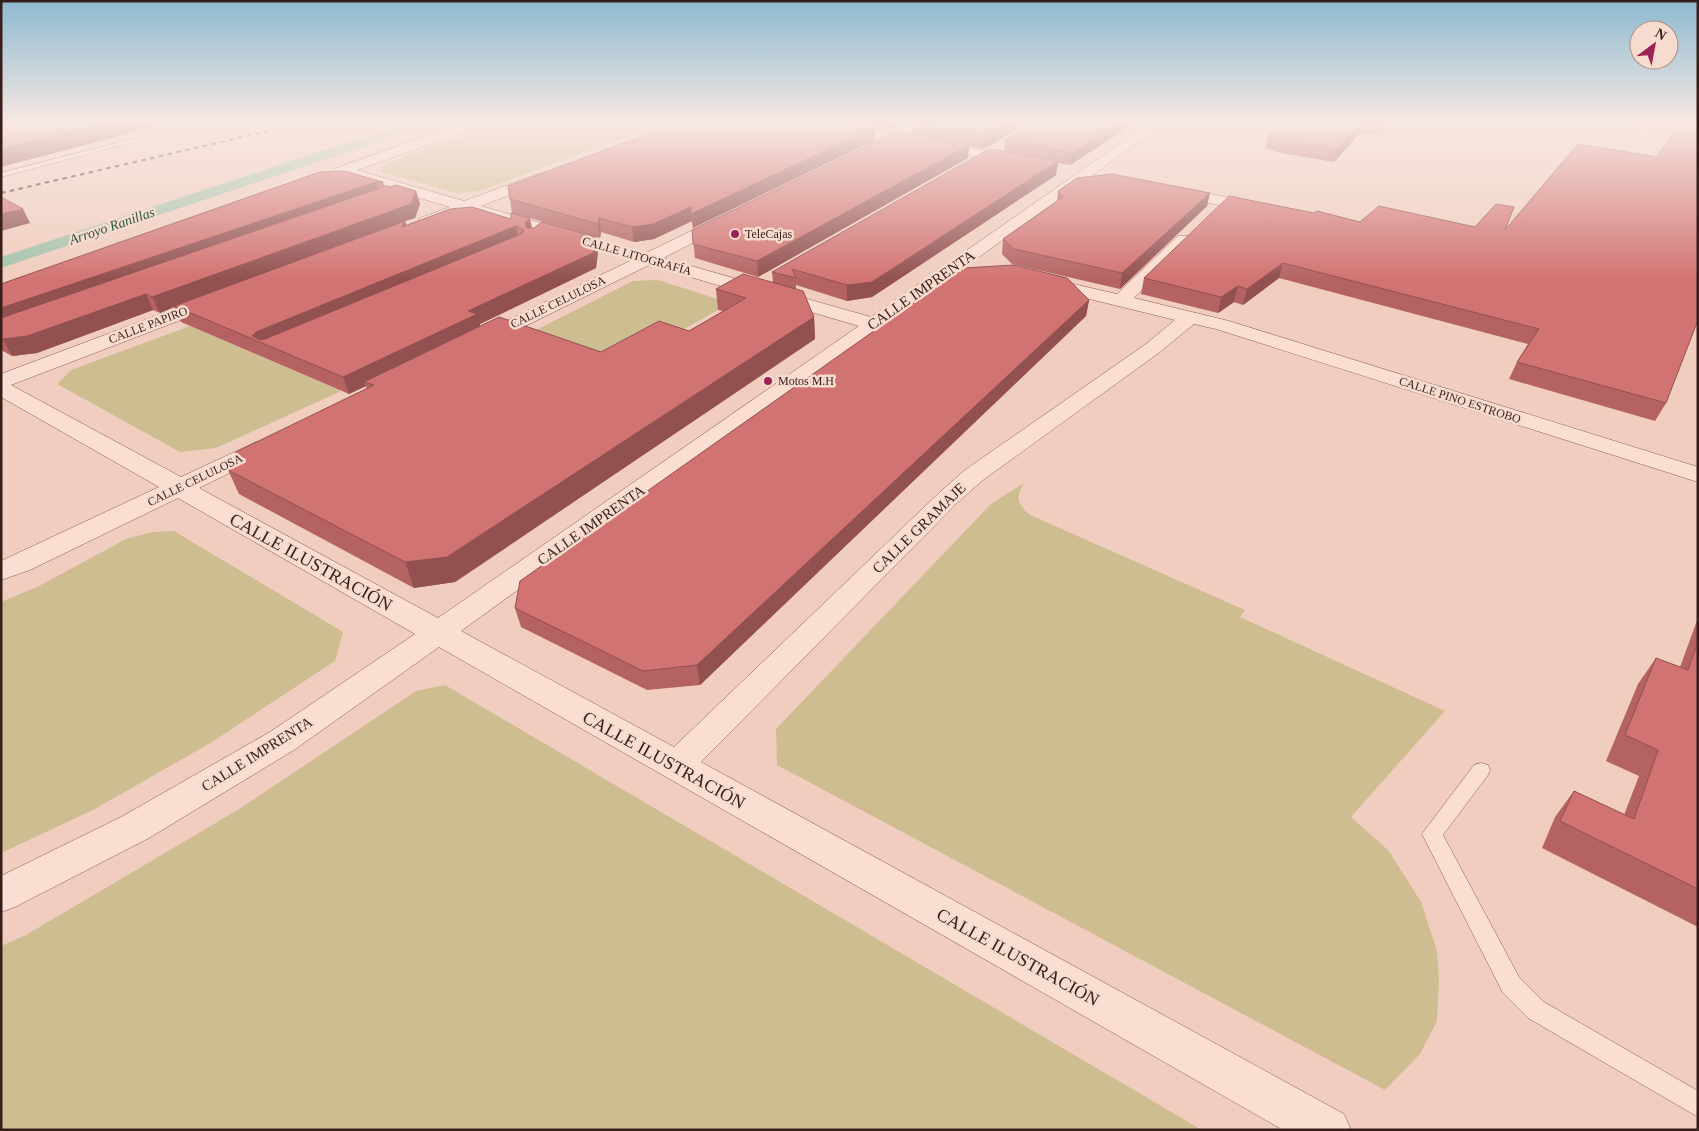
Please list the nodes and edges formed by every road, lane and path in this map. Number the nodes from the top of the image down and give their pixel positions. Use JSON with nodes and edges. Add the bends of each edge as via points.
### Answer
{"nodes":[{"id":1,"x":333,"y":175,"type":"edge"},
{"id":2,"x":356,"y":175,"type":"edge"},
{"id":3,"x":548,"y":175,"type":"edge"},
{"id":4,"x":1083,"y":175,"type":"edge"},
{"id":5,"x":324,"y":178,"type":"edge"},
{"id":6,"x":1159,"y":189,"type":"edge"},
{"id":7,"x":410,"y":190,"type":"junction"},
{"id":8,"x":392,"y":197,"type":"edge"},
{"id":9,"x":1224,"y":201,"type":"junction"},
{"id":10,"x":465,"y":206,"type":"junction"},
{"id":11,"x":1271,"y":210,"type":"edge"},
{"id":12,"x":744,"y":211,"type":"edge"},
{"id":13,"x":1210,"y":214,"type":"edge"},
{"id":14,"x":409,"y":227,"type":"edge"},
{"id":15,"x":1196,"y":228,"type":"edge"},
{"id":16,"x":647,"y":259,"type":"junction"},
{"id":17,"x":962,"y":262,"type":"junction"},
{"id":18,"x":990,"y":268,"type":"edge"},
{"id":19,"x":1027,"y":278,"type":"edge"},
{"id":20,"x":770,"y":280,"type":"edge"},
{"id":21,"x":753,"y":290,"type":"junction"},
{"id":22,"x":224,"y":297,"type":"edge"},
{"id":23,"x":1120,"y":301,"type":"junction"},
{"id":24,"x":1189,"y":318,"type":"junction"},
{"id":25,"x":873,"y":324,"type":"junction"},
{"id":26,"x":462,"y":350,"type":"edge"},
{"id":27,"x":1,"y":381,"type":"edge"},
{"id":28,"x":1,"y":388,"type":"edge"},
{"id":29,"x":285,"y":436,"type":"edge"},
{"id":30,"x":1698,"y":475,"type":"edge"},
{"id":31,"x":179,"y":488,"type":"junction"},
{"id":32,"x":1,"y":571,"type":"edge"},
{"id":33,"x":438,"y":633,"type":"junction"},
{"id":34,"x":676,"y":767,"type":"junction"},
{"id":35,"x":1481,"y":770,"type":"dead end"},
{"id":36,"x":1,"y":895,"type":"edge"},
{"id":37,"x":1698,"y":1105,"type":"edge"},
{"id":38,"x":1328,"y":1130,"type":"edge"}],
"edges":[{"from":1,"to":5,"type":"street"},
{"from":2,"to":7,"type":"street","name":"CALLE LITOGRAFÍA"},
{"from":3,"to":10,"type":"street"},
{"from":4,"to":17,"type":"street","name":"CALLE IMPRENTA"},
{"from":6,"to":9,"type":"street"},
{"from":7,"to":8,"type":"lane"},
{"from":7,"to":10,"type":"street","name":"CALLE LITOGRAFÍA"},
{"from":9,"to":11,"type":"street"},
{"from":9,"to":13,"type":"street"},
{"from":10,"to":14,"type":"street"},
{"from":10,"to":16,"type":"street","name":"CALLE LITOGRAFÍA","via":[[539,234]]},
{"from":12,"to":16,"type":"street","name":"CALLE CELULOSA"},
{"from":15,"to":23,"type":"street"},
{"from":16,"to":21,"type":"street","name":"CALLE LITOGRAFÍA"},
{"from":16,"to":26,"type":"street","name":"CALLE CELULOSA"},
{"from":17,"to":18,"type":"street"},
{"from":17,"to":25,"type":"street","name":"CALLE IMPRENTA"},
{"from":19,"to":23,"type":"street","name":"CALLE PINO ESTROBO"},
{"from":20,"to":21,"type":"street"},
{"from":21,"to":25,"type":"street","name":"CALLE LITOGRAFÍA"},
{"from":22,"to":27,"type":"street","name":"CALLE PAPIRO"},
{"from":23,"to":24,"type":"street","name":"CALLE PINO ESTROBO"},
{"from":24,"to":30,"type":"street","name":"CALLE PINO ESTROBO","via":[[1222,325]]},
{"from":24,"to":34,"type":"street","name":"CALLE GRAMAJE","via":[[1153,348],[968,481]]},
{"from":25,"to":33,"type":"street","name":"CALLE IMPRENTA"},
{"from":28,"to":31,"type":"street","name":"CALLE ILUSTRACIÓN"},
{"from":29,"to":31,"type":"street","name":"CALLE CELULOSA"},
{"from":31,"to":32,"type":"street","name":"CALLE CELULOSA"},
{"from":31,"to":33,"type":"street","name":"CALLE ILUSTRACIÓN"},
{"from":33,"to":34,"type":"street","name":"CALLE ILUSTRACIÓN"},
{"from":33,"to":36,"type":"street","name":"CALLE IMPRENTA","via":[[282,741],[136,827]]},
{"from":34,"to":38,"type":"street","name":"CALLE ILUSTRACIÓN"},
{"from":35,"to":37,"type":"lane","via":[[1432,834],[1511,985],[1536,1010]]}]}
